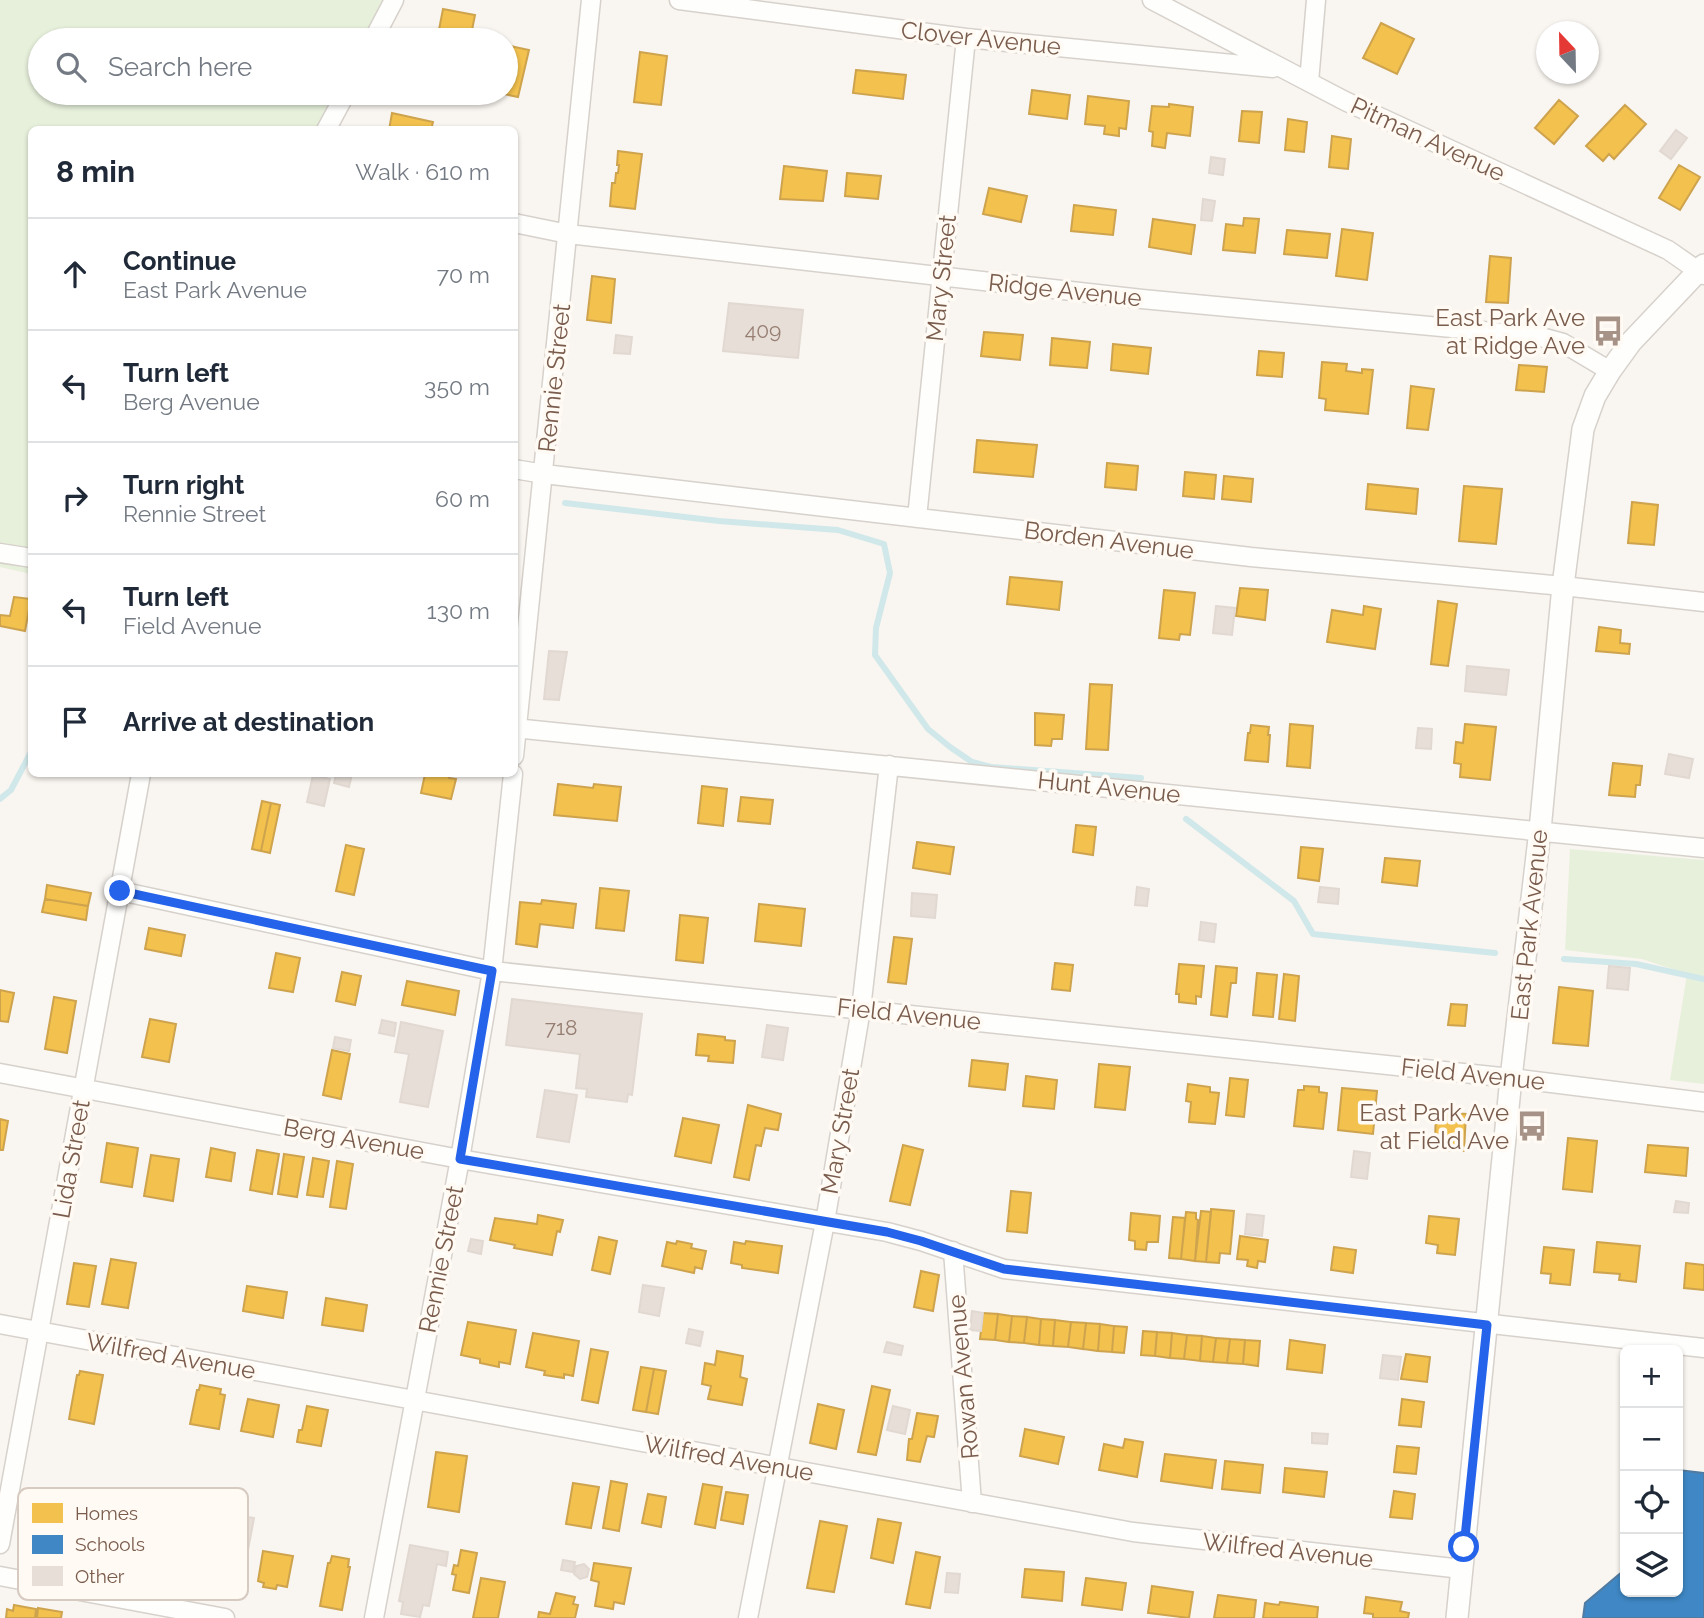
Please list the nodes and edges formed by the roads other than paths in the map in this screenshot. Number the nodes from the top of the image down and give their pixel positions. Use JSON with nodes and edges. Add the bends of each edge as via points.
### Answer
{"nodes":[{"id":1,"x":394,"y":0,"type":"edge"},
{"id":2,"x":591,"y":0,"type":"edge"},
{"id":3,"x":679,"y":0,"type":"edge"},
{"id":4,"x":1152,"y":0,"type":"edge"},
{"id":5,"x":1316,"y":0,"type":"edge"},
{"id":6,"x":379,"y":28,"type":"edge"},
{"id":7,"x":966,"y":38,"type":"junction"},
{"id":8,"x":1284,"y":69,"type":"junction"},
{"id":9,"x":1309,"y":82,"type":"junction"},
{"id":10,"x":340,"y":105,"type":"edge"},
{"id":11,"x":328,"y":126,"type":"edge"},
{"id":12,"x":518,"y":224,"type":"edge"},
{"id":13,"x":568,"y":234,"type":"junction"},
{"id":14,"x":1702,"y":271,"type":"edge"},
{"id":15,"x":942,"y":276,"type":"junction"},
{"id":16,"x":1609,"y":371,"type":"junction"},
{"id":17,"x":518,"y":469,"type":"edge"},
{"id":18,"x":544,"y":474,"type":"junction"},
{"id":19,"x":917,"y":518,"type":"junction"},
{"id":20,"x":0,"y":553,"type":"edge"},
{"id":21,"x":28,"y":557,"type":"edge"},
{"id":22,"x":1563,"y":586,"type":"junction"},
{"id":23,"x":1704,"y":602,"type":"edge"},
{"id":24,"x":518,"y":710,"type":"edge"},
{"id":25,"x":518,"y":728,"type":"edge"},
{"id":26,"x":889,"y":765,"type":"junction"},
{"id":27,"x":140,"y":777,"type":"edge"},
{"id":28,"x":513,"y":777,"type":"edge"},
{"id":29,"x":1540,"y":830,"type":"junction"},
{"id":30,"x":1704,"y":848,"type":"edge"},
{"id":31,"x":120,"y":891,"type":"junction"},
{"id":32,"x":492,"y":971,"type":"junction"},
{"id":33,"x":862,"y":1009,"type":"junction"},
{"id":34,"x":0,"y":1073,"type":"edge"},
{"id":35,"x":1511,"y":1078,"type":"junction"},
{"id":36,"x":84,"y":1089,"type":"junction"},
{"id":37,"x":1704,"y":1102,"type":"edge"},
{"id":38,"x":460,"y":1159,"type":"junction"},
{"id":39,"x":825,"y":1222,"type":"junction"},
{"id":40,"x":953,"y":1251,"type":"junction"},
{"id":41,"x":0,"y":1324,"type":"edge"},
{"id":42,"x":1487,"y":1325,"type":"junction"},
{"id":43,"x":39,"y":1332,"type":"junction"},
{"id":44,"x":1704,"y":1348,"type":"edge"},
{"id":45,"x":415,"y":1400,"type":"junction"},
{"id":46,"x":776,"y":1466,"type":"junction"},
{"id":47,"x":972,"y":1503,"type":"junction"},
{"id":48,"x":0,"y":1544,"type":"edge"},
{"id":49,"x":1462,"y":1569,"type":"junction"},
{"id":50,"x":0,"y":1576,"type":"edge"},
{"id":51,"x":18,"y":1579,"type":"edge"},
{"id":52,"x":129,"y":1600,"type":"edge"},
{"id":53,"x":225,"y":1618,"type":"edge"},
{"id":54,"x":374,"y":1618,"type":"edge"},
{"id":55,"x":748,"y":1618,"type":"edge"},
{"id":56,"x":1457,"y":1618,"type":"edge"}],
"edges":[{"from":1,"to":6,"type":"street"},
{"from":2,"to":13,"type":"street","name":"Rennie Street"},
{"from":3,"to":7,"type":"street","name":"Clover Avenue"},
{"from":4,"to":8,"type":"street","name":"Pitman Avenue"},
{"from":5,"to":9,"type":"street"},
{"from":7,"to":8,"type":"street","name":"Clover Avenue"},
{"from":7,"to":15,"type":"street","name":"Mary Street"},
{"from":8,"to":9,"type":"street","name":"Pitman Avenue"},
{"from":9,"to":14,"type":"street","name":"Pitman Avenue","via":[[1668,250]]},
{"from":10,"to":11,"type":"street"},
{"from":12,"to":13,"type":"street","name":"Ridge Avenue"},
{"from":13,"to":15,"type":"street","name":"Ridge Avenue"},
{"from":13,"to":18,"type":"street","name":"Rennie Street"},
{"from":14,"to":16,"type":"street","name":"East Park Avenue","via":[[1631,342]]},
{"from":15,"to":16,"type":"street","name":"Ridge Avenue","via":[[1537,336],[1563,344]]},
{"from":15,"to":19,"type":"street","name":"Mary Street"},
{"from":16,"to":22,"type":"street","name":"East Park Avenue","via":[[1583,429]]},
{"from":17,"to":18,"type":"street","name":"Borden Avenue"},
{"from":18,"to":19,"type":"street","name":"Borden Avenue"},
{"from":18,"to":24,"type":"street","name":"Rennie Street"},
{"from":19,"to":22,"type":"street","name":"Borden Avenue","via":[[1251,557]]},
{"from":20,"to":21,"type":"street"},
{"from":22,"to":23,"type":"street","name":"Borden Avenue"},
{"from":22,"to":29,"type":"street","name":"East Park Avenue"},
{"from":25,"to":26,"type":"street","name":"Hunt Avenue"},
{"from":26,"to":29,"type":"street","name":"Hunt Avenue"},
{"from":26,"to":33,"type":"street","name":"Mary Street"},
{"from":27,"to":31,"type":"street","name":"Lida Street"},
{"from":28,"to":32,"type":"street","name":"Rennie Street"},
{"from":29,"to":30,"type":"street","name":"Hunt Avenue"},
{"from":29,"to":35,"type":"street","name":"East Park Avenue"},
{"from":31,"to":32,"type":"street","name":"Field Avenue"},
{"from":31,"to":36,"type":"street","name":"Lida Street"},
{"from":32,"to":33,"type":"street","name":"Field Avenue"},
{"from":32,"to":38,"type":"street","name":"Rennie Street"},
{"from":33,"to":35,"type":"street","name":"Field Avenue"},
{"from":33,"to":39,"type":"street","name":"Mary Street"},
{"from":34,"to":36,"type":"street","name":"Berg Avenue"},
{"from":35,"to":37,"type":"street","name":"Field Avenue"},
{"from":35,"to":42,"type":"street","name":"East Park Avenue"},
{"from":36,"to":38,"type":"street","name":"Berg Avenue"},
{"from":36,"to":43,"type":"street","name":"Lida Street"},
{"from":38,"to":39,"type":"street","name":"Berg Avenue"},
{"from":38,"to":45,"type":"street","name":"Rennie Street"},
{"from":39,"to":40,"type":"street","name":"Berg Avenue","via":[[887,1232]]},
{"from":39,"to":46,"type":"street","name":"Mary Street"},
{"from":40,"to":42,"type":"street","name":"Berg Avenue","via":[[1004,1269]]},
{"from":40,"to":47,"type":"street","name":"Rowan Avenue"},
{"from":41,"to":43,"type":"street","name":"Wilfred Avenue"},
{"from":42,"to":44,"type":"street","name":"Berg Avenue"},
{"from":42,"to":49,"type":"street","name":"East Park Avenue"},
{"from":43,"to":45,"type":"street","name":"Wilfred Avenue"},
{"from":43,"to":48,"type":"street","name":"Lida Street"},
{"from":45,"to":46,"type":"street","name":"Wilfred Avenue"},
{"from":45,"to":54,"type":"street","name":"Rennie Street"},
{"from":46,"to":47,"type":"street","name":"Wilfred Avenue"},
{"from":46,"to":55,"type":"street","name":"Mary Street"},
{"from":47,"to":49,"type":"street","name":"Wilfred Avenue","via":[[1133,1532]]},
{"from":49,"to":56,"type":"street","name":"East Park Avenue"},
{"from":50,"to":51,"type":"street"},
{"from":52,"to":53,"type":"street"}]}
